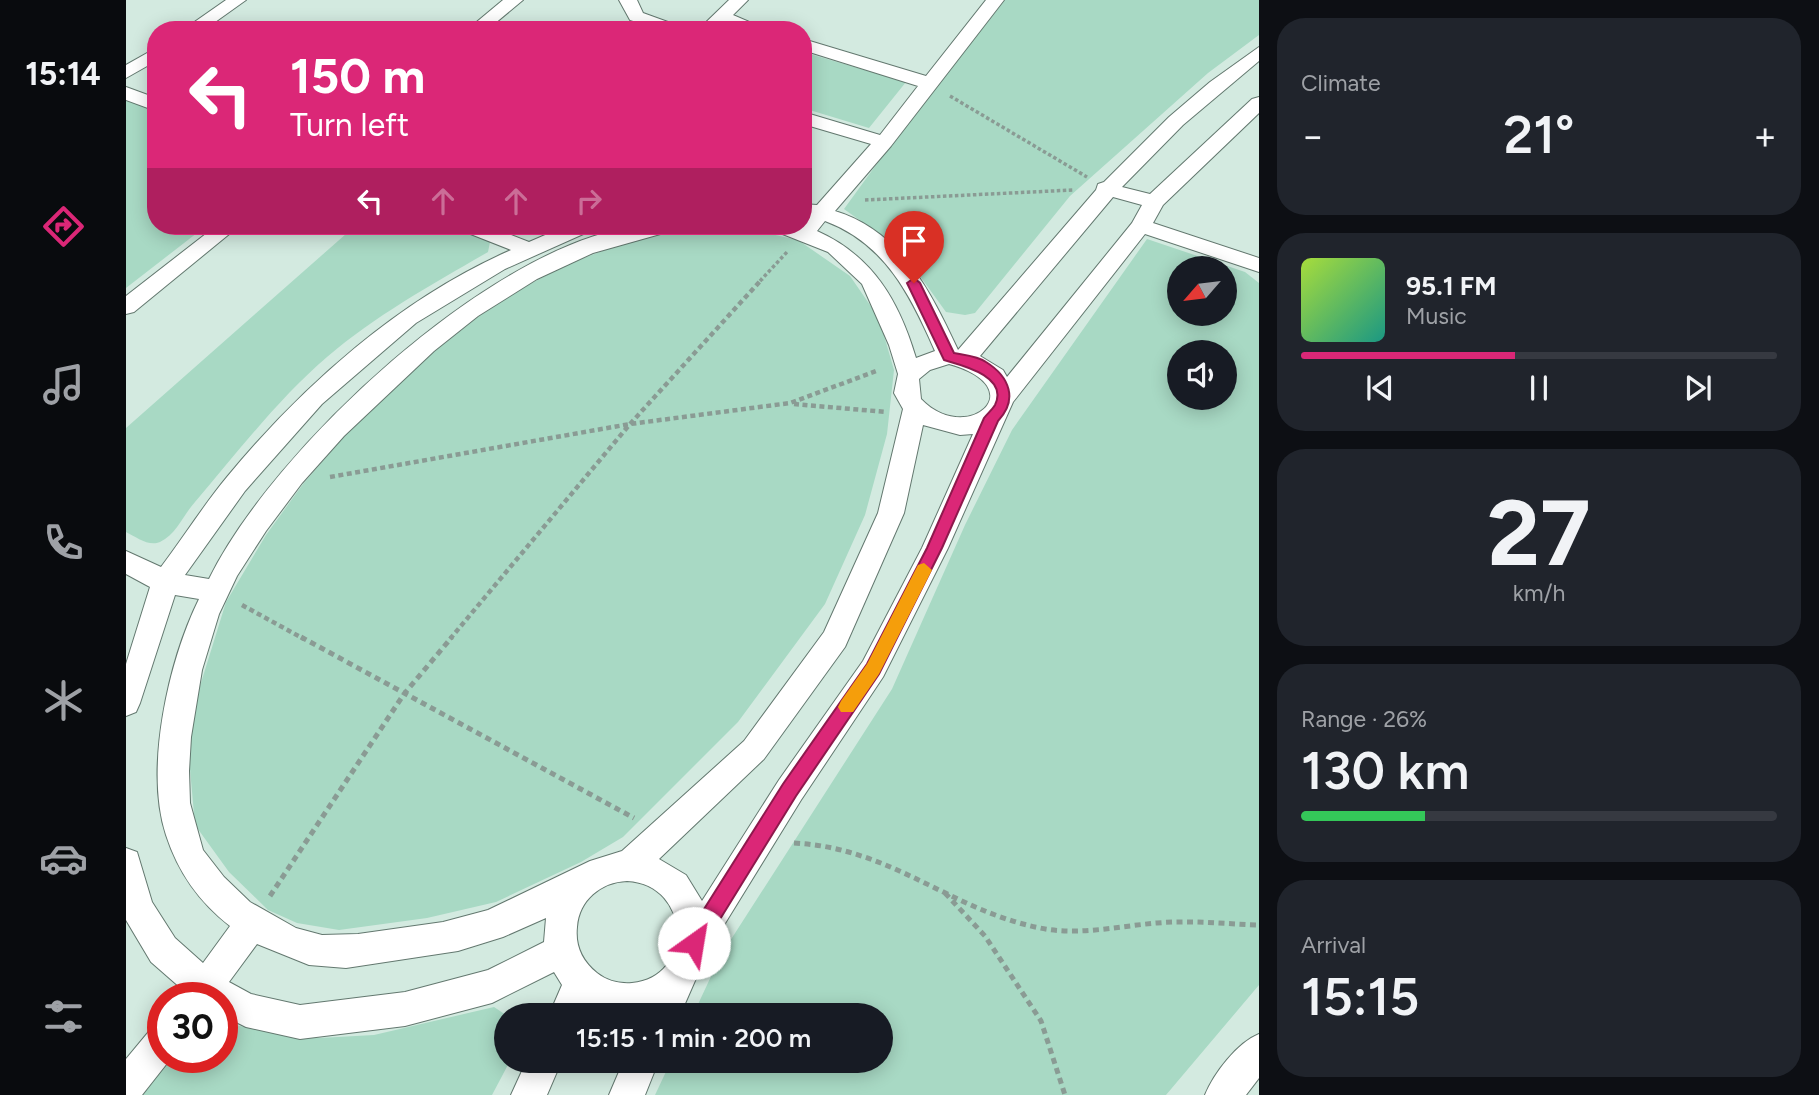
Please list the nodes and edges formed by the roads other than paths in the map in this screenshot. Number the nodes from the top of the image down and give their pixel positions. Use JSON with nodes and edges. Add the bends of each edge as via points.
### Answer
{"nodes":[{"id":1,"x":237,"y":0,"type":"edge"},
{"id":2,"x":514,"y":0,"type":"edge"},
{"id":3,"x":628,"y":0,"type":"edge"},
{"id":4,"x":738,"y":0,"type":"edge"},
{"id":5,"x":995,"y":0,"type":"edge"},
{"id":6,"x":206,"y":21,"type":"edge"},
{"id":7,"x":487,"y":21,"type":"edge"},
{"id":8,"x":652,"y":21,"type":"edge"},
{"id":9,"x":716,"y":21,"type":"edge"},
{"id":10,"x":812,"y":47,"type":"edge"},
{"id":11,"x":1259,"y":52,"type":"edge"},
{"id":12,"x":147,"y":59,"type":"edge"},
{"id":13,"x":126,"y":73,"type":"edge"},
{"id":14,"x":928,"y":83,"type":"junction"},
{"id":15,"x":126,"y":93,"type":"edge"},
{"id":16,"x":147,"y":101,"type":"edge"},
{"id":17,"x":1259,"y":103,"type":"edge"},
{"id":18,"x":1250,"y":120,"type":"edge"},
{"id":19,"x":812,"y":121,"type":"edge"},
{"id":20,"x":884,"y":142,"type":"junction"},
{"id":21,"x":1105,"y":188,"type":"junction"},
{"id":22,"x":1154,"y":202,"type":"junction"},
{"id":23,"x":820,"y":208,"type":"edge"},
{"id":24,"x":1141,"y":226,"type":"junction"},
{"id":25,"x":218,"y":235,"type":"edge"},
{"id":26,"x":494,"y":235,"type":"edge"},
{"id":27,"x":560,"y":235,"type":"edge"},
{"id":28,"x":623,"y":235,"type":"edge"},
{"id":29,"x":808,"y":235,"type":"edge"},
{"id":30,"x":528,"y":248,"type":"junction"},
{"id":31,"x":1259,"y":265,"type":"edge"},
{"id":32,"x":126,"y":307,"type":"edge"},
{"id":33,"x":957,"y":358,"type":"junction"},
{"id":34,"x":908,"y":367,"type":"junction"},
{"id":35,"x":998,"y":407,"type":"junction"},
{"id":36,"x":914,"y":411,"type":"junction"},
{"id":37,"x":126,"y":562,"type":"edge"},
{"id":38,"x":165,"y":582,"type":"junction"},
{"id":39,"x":217,"y":591,"type":"junction"},
{"id":40,"x":126,"y":704,"type":"edge"},
{"id":41,"x":126,"y":863,"type":"edge"},
{"id":42,"x":629,"y":866,"type":"junction"},
{"id":43,"x":586,"y":880,"type":"junction"},
{"id":44,"x":252,"y":923,"type":"junction"},
{"id":45,"x":561,"y":951,"type":"junction"},
{"id":46,"x":690,"y":954,"type":"junction"},
{"id":47,"x":192,"y":982,"type":"edge"},
{"id":48,"x":208,"y":982,"type":"edge"},
{"id":49,"x":580,"y":983,"type":"junction"},
{"id":50,"x":571,"y":1003,"type":"edge"},
{"id":51,"x":668,"y":1003,"type":"edge"},
{"id":52,"x":238,"y":1007,"type":"edge"},
{"id":53,"x":1259,"y":1051,"type":"edge"},
{"id":54,"x":147,"y":1061,"type":"edge"},
{"id":55,"x":539,"y":1073,"type":"edge"},
{"id":56,"x":636,"y":1073,"type":"edge"},
{"id":57,"x":126,"y":1087,"type":"edge"},
{"id":58,"x":529,"y":1095,"type":"edge"},
{"id":59,"x":627,"y":1095,"type":"edge"},
{"id":60,"x":1223,"y":1095,"type":"edge"}],
"edges":[{"from":1,"to":6,"type":"street"},
{"from":2,"to":7,"type":"street"},
{"from":3,"to":8,"type":"street","via":[[636,16]]},
{"from":4,"to":9,"type":"street"},
{"from":5,"to":14,"type":"street"},
{"from":10,"to":14,"type":"street"},
{"from":11,"to":21,"type":"street","via":[[1197,100]]},
{"from":12,"to":13,"type":"street"},
{"from":14,"to":20,"type":"street"},
{"from":15,"to":16,"type":"street"},
{"from":17,"to":18,"type":"street"},
{"from":18,"to":22,"type":"street"},
{"from":19,"to":20,"type":"street"},
{"from":20,"to":23,"type":"street"},
{"from":21,"to":22,"type":"street"},
{"from":21,"to":33,"type":"street"},
{"from":22,"to":24,"type":"street"},
{"from":23,"to":33,"type":"street","via":[[870,236],[903,264]]},
{"from":24,"to":31,"type":"street"},
{"from":24,"to":35,"type":"street"},
{"from":25,"to":32,"type":"street"},
{"from":26,"to":30,"type":"street"},
{"from":27,"to":30,"type":"street"},
{"from":28,"to":39,"type":"street","via":[[513,283],[475,307],[353,411],[287,485],[231,563]]},
{"from":29,"to":34,"type":"street","via":[[846,255],[874,282],[893,317]]},
{"from":30,"to":38,"type":"street","via":[[408,318],[314,398],[236,484]]},
{"from":33,"to":34,"type":"street"},
{"from":33,"to":35,"type":"street","via":[[993,374],[1002,385]]},
{"from":34,"to":36,"type":"street","via":[[905,384]]},
{"from":35,"to":36,"type":"street","via":[[961,426]]},
{"from":35,"to":46,"type":"street","via":[[873,669],[755,846]]},
{"from":36,"to":42,"type":"street","via":[[891,513],[835,639],[754,750]]},
{"from":37,"to":38,"type":"street"},
{"from":38,"to":39,"type":"street"},
{"from":38,"to":40,"type":"street"},
{"from":39,"to":44,"type":"street","via":[[205,614],[176,733],[174,798],[189,856],[213,891]]},
{"from":41,"to":47,"type":"street","via":[[137,908],[163,950]]},
{"from":42,"to":43,"type":"street"},
{"from":42,"to":46,"type":"street","via":[[652,870],[671,881],[686,898],[694,920]]},
{"from":43,"to":44,"type":"street","via":[[501,922],[426,942],[334,952],[287,942]]},
{"from":43,"to":45,"type":"street","via":[[570,897],[561,919]]},
{"from":44,"to":48,"type":"street"},
{"from":45,"to":49,"type":"street"},
{"from":45,"to":52,"type":"street","via":[[492,986],[405,1009],[300,1022]]},
{"from":46,"to":49,"type":"street","via":[[670,984],[648,996],[624,1000],[600,996]]},
{"from":46,"to":51,"type":"street"},
{"from":49,"to":50,"type":"street"},
{"from":53,"to":60,"type":"street"},
{"from":54,"to":57,"type":"street"},
{"from":55,"to":58,"type":"street"},
{"from":56,"to":59,"type":"street"}]}
